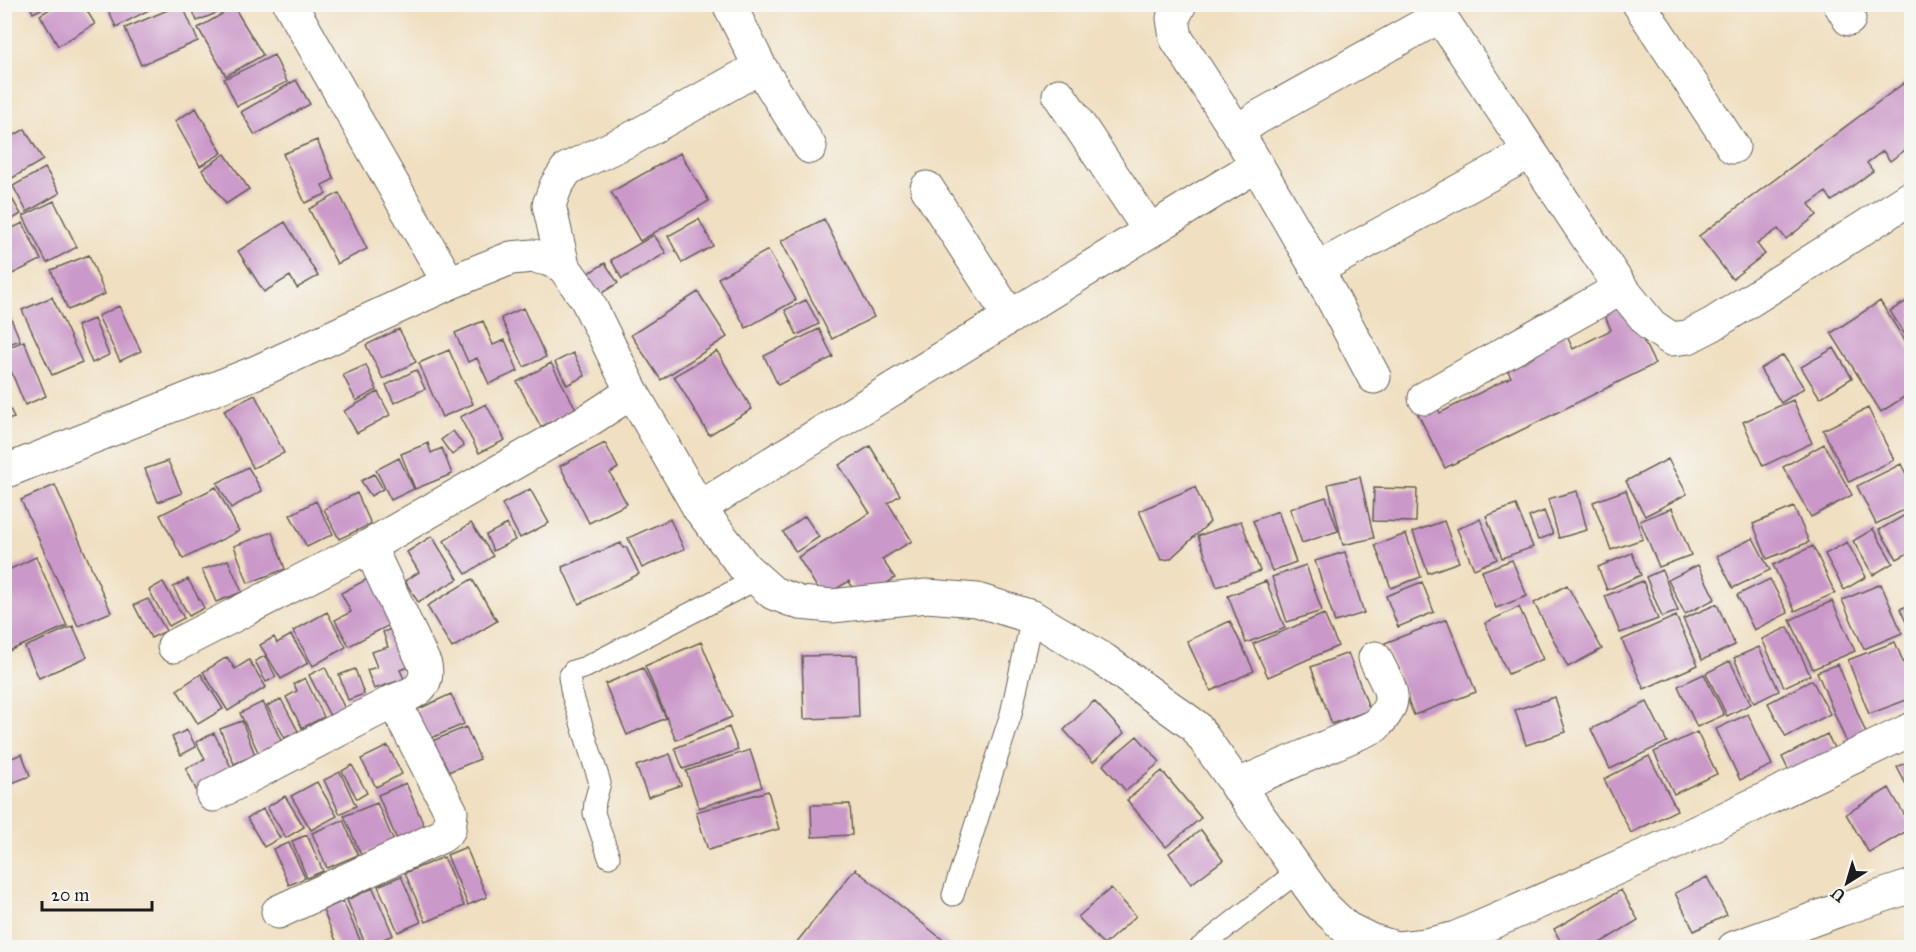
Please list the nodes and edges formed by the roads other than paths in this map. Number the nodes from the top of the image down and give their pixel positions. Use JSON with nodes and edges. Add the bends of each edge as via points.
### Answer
{"nodes":[{"id":1,"x":290,"y":4,"type":"edge"},
{"id":2,"x":729,"y":4,"type":"edge"},
{"id":3,"x":1180,"y":4,"type":"edge"},
{"id":4,"x":1639,"y":4,"type":"edge"},
{"id":5,"x":1438,"y":10,"type":"edge"},
{"id":6,"x":760,"y":67,"type":"junction"},
{"id":7,"x":1059,"y":96,"type":"dead end"},
{"id":8,"x":1237,"y":132,"type":"junction"},
{"id":9,"x":810,"y":147,"type":"dead end"},
{"id":10,"x":1733,"y":147,"type":"dead end"},
{"id":11,"x":1530,"y":152,"type":"junction"},
{"id":12,"x":1257,"y":165,"type":"junction"},
{"id":13,"x":927,"y":188,"type":"dead end"},
{"id":14,"x":1911,"y":197,"type":"edge"},
{"id":15,"x":1150,"y":231,"type":"junction"},
{"id":16,"x":563,"y":266,"type":"junction"},
{"id":17,"x":1317,"y":269,"type":"junction"},
{"id":18,"x":449,"y":283,"type":"junction"},
{"id":19,"x":1621,"y":288,"type":"junction"},
{"id":20,"x":1010,"y":317,"type":"junction"},
{"id":21,"x":1374,"y":377,"type":"dead end"},
{"id":22,"x":632,"y":392,"type":"junction"},
{"id":23,"x":1425,"y":398,"type":"dead end"},
{"id":24,"x":4,"y":472,"type":"edge"},
{"id":25,"x":699,"y":508,"type":"junction"},
{"id":26,"x":369,"y":546,"type":"junction"},
{"id":27,"x":757,"y":579,"type":"junction"},
{"id":28,"x":1032,"y":616,"type":"junction"},
{"id":29,"x":174,"y":646,"type":"dead end"},
{"id":30,"x":1375,"y":658,"type":"dead end"},
{"id":31,"x":394,"y":701,"type":"junction"},
{"id":32,"x":1911,"y":729,"type":"edge"},
{"id":33,"x":1236,"y":786,"type":"junction"},
{"id":34,"x":213,"y":795,"type":"dead end"},
{"id":35,"x":609,"y":857,"type":"dead end"},
{"id":36,"x":1298,"y":871,"type":"junction"},
{"id":37,"x":1911,"y":886,"type":"edge"},
{"id":38,"x":953,"y":895,"type":"dead end"},
{"id":39,"x":278,"y":912,"type":"dead end"},
{"id":40,"x":1200,"y":948,"type":"edge"},
{"id":41,"x":1397,"y":948,"type":"edge"},
{"id":42,"x":1734,"y":948,"type":"edge"}],
"edges":[{"from":1,"to":18,"type":"street"},
{"from":2,"to":6,"type":"street"},
{"from":3,"to":8,"type":"street","via":[[1173,18],[1176,38]]},
{"from":4,"to":10,"type":"street"},
{"from":5,"to":8,"type":"street"},
{"from":5,"to":11,"type":"street"},
{"from":6,"to":9,"type":"street"},
{"from":6,"to":16,"type":"street","via":[[631,139],[567,169],[549,205]]},
{"from":7,"to":15,"type":"street"},
{"from":8,"to":12,"type":"street"},
{"from":11,"to":17,"type":"street"},
{"from":11,"to":19,"type":"street"},
{"from":12,"to":15,"type":"street"},
{"from":12,"to":17,"type":"street"},
{"from":13,"to":20,"type":"street"},
{"from":14,"to":19,"type":"street","via":[[1688,337],[1671,339],[1651,325]]},
{"from":15,"to":20,"type":"street"},
{"from":16,"to":18,"type":"street","via":[[534,256],[511,258]]},
{"from":16,"to":22,"type":"street","via":[[586,298]]},
{"from":17,"to":21,"type":"street"},
{"from":18,"to":24,"type":"street","via":[[260,371]]},
{"from":19,"to":23,"type":"street"},
{"from":20,"to":25,"type":"street"},
{"from":22,"to":25,"type":"street"},
{"from":22,"to":26,"type":"street"},
{"from":25,"to":27,"type":"street"},
{"from":26,"to":29,"type":"street"},
{"from":26,"to":31,"type":"street","via":[[427,672],[419,691]]},
{"from":27,"to":28,"type":"street","via":[[773,593],[800,603],[832,606],[927,596],[977,600]]},
{"from":27,"to":35,"type":"lane","via":[[569,676],[600,783],[594,813]]},
{"from":28,"to":33,"type":"street","via":[[1104,660],[1195,726]]},
{"from":28,"to":38,"type":"lane","via":[[1011,714]]},
{"from":30,"to":33,"type":"street","via":[[1392,696],[1388,713],[1376,726]]},
{"from":31,"to":34,"type":"street"},
{"from":31,"to":39,"type":"street","via":[[451,812],[449,829],[442,836]]},
{"from":32,"to":41,"type":"street","via":[[1674,843],[1456,938]]},
{"from":33,"to":36,"type":"street"},
{"from":36,"to":40,"type":"lane"},
{"from":36,"to":41,"type":"street","via":[[1323,906],[1346,928]]},
{"from":37,"to":42,"type":"street"}]}
